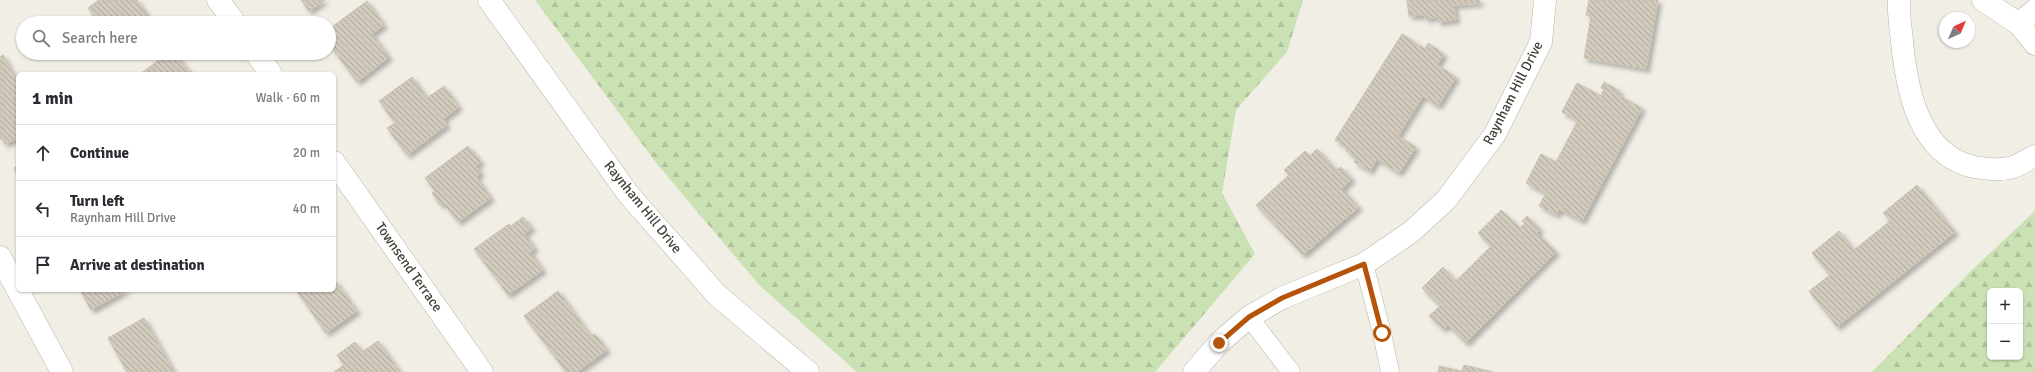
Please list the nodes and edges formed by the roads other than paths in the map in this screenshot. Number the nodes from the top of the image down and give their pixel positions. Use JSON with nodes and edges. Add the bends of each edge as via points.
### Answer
{"nodes":[{"id":1,"x":218,"y":0,"type":"edge"},
{"id":2,"x":489,"y":0,"type":"edge"},
{"id":3,"x":1545,"y":0,"type":"edge"},
{"id":4,"x":1898,"y":0,"type":"edge"},
{"id":5,"x":1983,"y":0,"type":"edge"},
{"id":6,"x":2035,"y":10,"type":"edge"},
{"id":7,"x":230,"y":16,"type":"edge"},
{"id":8,"x":2019,"y":24,"type":"junction"},
{"id":9,"x":2035,"y":44,"type":"edge"},
{"id":10,"x":261,"y":60,"type":"edge"},
{"id":11,"x":270,"y":72,"type":"edge"},
{"id":12,"x":2035,"y":156,"type":"edge"},
{"id":13,"x":336,"y":165,"type":"edge"},
{"id":14,"x":0,"y":258,"type":"edge"},
{"id":15,"x":1364,"y":264,"type":"junction"},
{"id":16,"x":16,"y":287,"type":"edge"},
{"id":17,"x":18,"y":292,"type":"edge"},
{"id":18,"x":1249,"y":317,"type":"junction"},
{"id":19,"x":62,"y":372,"type":"edge"},
{"id":20,"x":482,"y":372,"type":"edge"},
{"id":21,"x":808,"y":372,"type":"edge"},
{"id":22,"x":1194,"y":372,"type":"edge"},
{"id":23,"x":1291,"y":372,"type":"edge"},
{"id":24,"x":1390,"y":372,"type":"edge"}],
"edges":[{"from":1,"to":7,"type":"street"},
{"from":2,"to":21,"type":"street","name":"Raynham Hill Drive","via":[[629,195],[717,295]]},
{"from":3,"to":15,"type":"street","name":"Raynham Hill Drive","via":[[1541,42],[1495,134],[1446,200],[1411,232]]},
{"from":4,"to":12,"type":"street","via":[[1905,71],[1926,134],[1943,153],[1962,164],[1991,170],[2013,167]]},
{"from":5,"to":8,"type":"street"},
{"from":6,"to":8,"type":"street"},
{"from":8,"to":9,"type":"street"},
{"from":10,"to":11,"type":"street"},
{"from":13,"to":20,"type":"street","name":"Townsend Terrace"},
{"from":14,"to":16,"type":"street"},
{"from":15,"to":18,"type":"street","name":"Raynham Hill Drive","via":[[1282,298]]},
{"from":15,"to":24,"type":"lane"},
{"from":17,"to":19,"type":"street"},
{"from":18,"to":22,"type":"street","name":"Raynham Hill Drive","via":[[1219,343]]},
{"from":18,"to":23,"type":"lane"}]}
